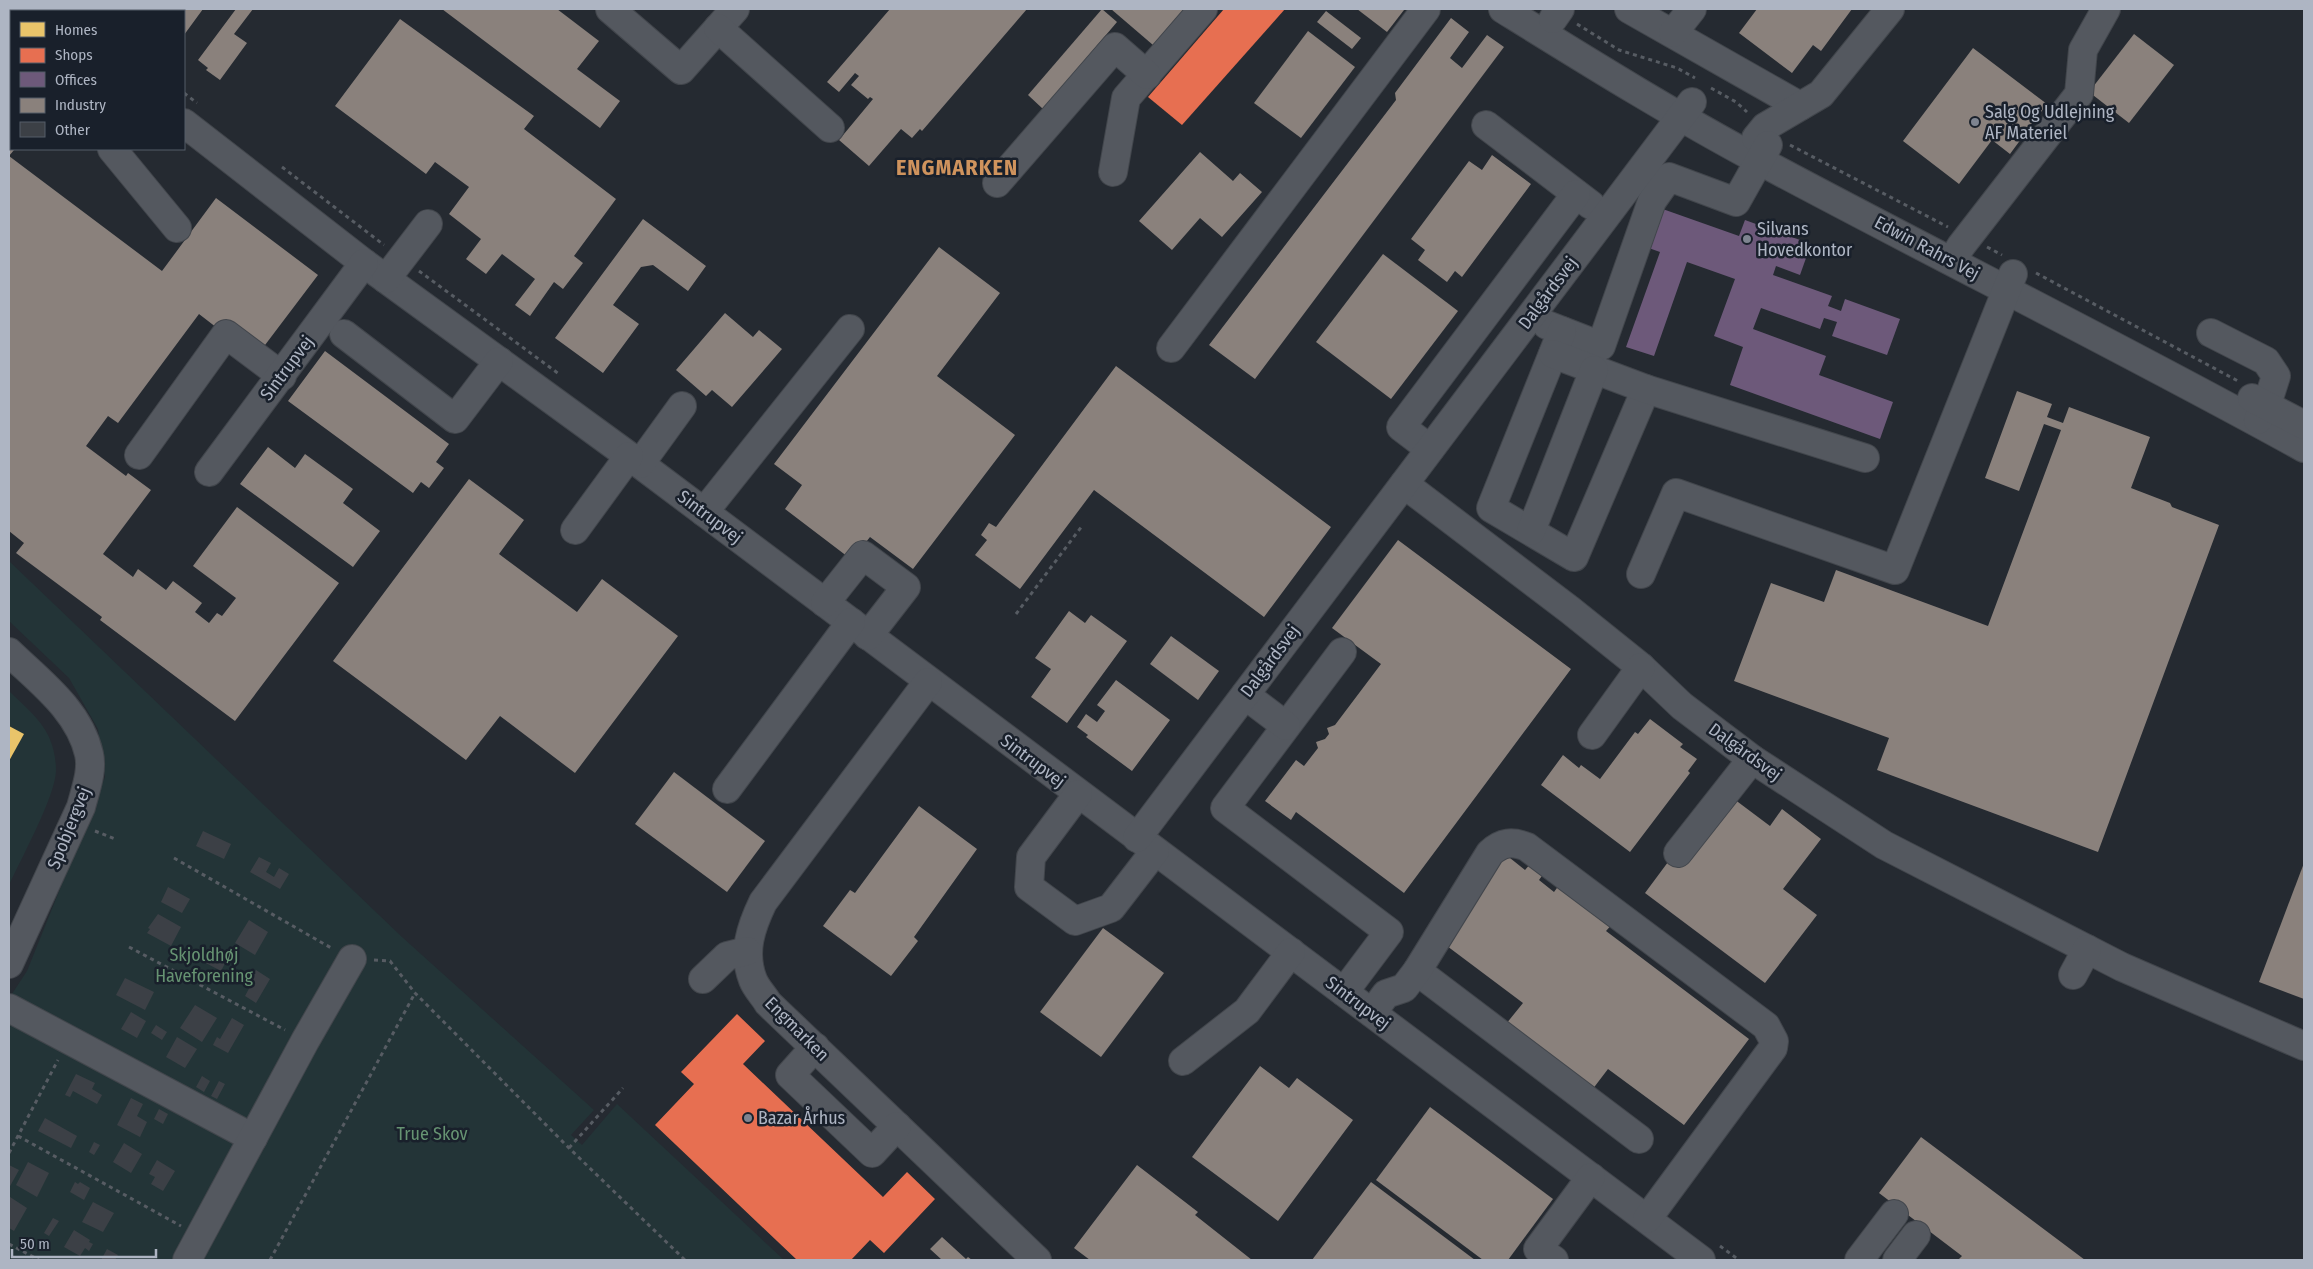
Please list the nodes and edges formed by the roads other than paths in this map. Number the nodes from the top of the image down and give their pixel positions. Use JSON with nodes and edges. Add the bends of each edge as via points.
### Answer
{"nodes":[{"id":1,"x":610,"y":9,"type":"edge"},
{"id":2,"x":1203,"y":9,"type":"edge"},
{"id":3,"x":1426,"y":9,"type":"edge"},
{"id":4,"x":1629,"y":9,"type":"edge"},
{"id":5,"x":1692,"y":9,"type":"edge"},
{"id":6,"x":1890,"y":9,"type":"edge"},
{"id":7,"x":2106,"y":9,"type":"edge"},
{"id":8,"x":1535,"y":12,"type":"edge"},
{"id":9,"x":726,"y":18,"type":"edge"},
{"id":10,"x":1673,"y":33,"type":"junction"},
{"id":11,"x":1147,"y":75,"type":"junction"},
{"id":12,"x":1697,"y":97,"type":"junction"},
{"id":13,"x":1800,"y":106,"type":"junction"},
{"id":14,"x":185,"y":124,"type":"edge"},
{"id":15,"x":1486,"y":125,"type":"dead end"},
{"id":16,"x":830,"y":128,"type":"dead end"},
{"id":17,"x":1762,"y":142,"type":"junction"},
{"id":18,"x":115,"y":150,"type":"edge"},
{"id":19,"x":1113,"y":172,"type":"dead end"},
{"id":20,"x":997,"y":183,"type":"dead end"},
{"id":21,"x":1576,"y":194,"type":"junction"},
{"id":22,"x":1606,"y":216,"type":"junction"},
{"id":23,"x":428,"y":224,"type":"dead end"},
{"id":24,"x":177,"y":228,"type":"dead end"},
{"id":25,"x":1960,"y":248,"type":"junction"},
{"id":26,"x":364,"y":263,"type":"junction"},
{"id":27,"x":2015,"y":273,"type":"junction"},
{"id":28,"x":386,"y":279,"type":"junction"},
{"id":29,"x":1529,"y":318,"type":"junction"},
{"id":30,"x":850,"y":329,"type":"dead end"},
{"id":31,"x":2211,"y":333,"type":"dead end"},
{"id":32,"x":344,"y":334,"type":"dead end"},
{"id":33,"x":1558,"y":343,"type":"junction"},
{"id":34,"x":1171,"y":348,"type":"dead end"},
{"id":35,"x":499,"y":361,"type":"junction"},
{"id":36,"x":1594,"y":370,"type":"junction"},
{"id":37,"x":282,"y":376,"type":"junction"},
{"id":38,"x":1646,"y":389,"type":"junction"},
{"id":39,"x":682,"y":406,"type":"dead end"},
{"id":40,"x":2264,"y":408,"type":"junction"},
{"id":41,"x":2304,"y":425,"type":"edge"},
{"id":42,"x":2304,"y":448,"type":"edge"},
{"id":43,"x":1430,"y":449,"type":"junction"},
{"id":44,"x":139,"y":455,"type":"dead end"},
{"id":45,"x":1865,"y":458,"type":"dead end"},
{"id":46,"x":634,"y":460,"type":"junction"},
{"id":47,"x":209,"y":472,"type":"dead end"},
{"id":48,"x":1404,"y":484,"type":"junction"},
{"id":49,"x":704,"y":512,"type":"junction"},
{"id":50,"x":575,"y":530,"type":"dead end"},
{"id":51,"x":1531,"y":532,"type":"junction"},
{"id":52,"x":1641,"y":574,"type":"dead end"},
{"id":53,"x":825,"y":603,"type":"junction"},
{"id":54,"x":860,"y":629,"type":"junction"},
{"id":55,"x":9,"y":652,"type":"edge"},
{"id":56,"x":1342,"y":652,"type":"dead end"},
{"id":57,"x":1641,"y":667,"type":"junction"},
{"id":58,"x":928,"y":682,"type":"junction"},
{"id":59,"x":1245,"y":695,"type":"junction"},
{"id":60,"x":1286,"y":726,"type":"junction"},
{"id":61,"x":1592,"y":735,"type":"dead end"},
{"id":62,"x":1752,"y":759,"type":"junction"},
{"id":63,"x":727,"y":788,"type":"dead end"},
{"id":64,"x":1078,"y":794,"type":"junction"},
{"id":65,"x":1146,"y":844,"type":"junction"},
{"id":66,"x":1678,"y":853,"type":"dead end"},
{"id":67,"x":2087,"y":949,"type":"junction"},
{"id":68,"x":747,"y":951,"type":"junction"},
{"id":69,"x":1290,"y":952,"type":"junction"},
{"id":70,"x":352,"y":959,"type":"road end"},
{"id":71,"x":9,"y":964,"type":"edge"},
{"id":72,"x":1417,"y":971,"type":"junction"},
{"id":73,"x":2073,"y":975,"type":"dead end"},
{"id":74,"x":703,"y":980,"type":"dead end"},
{"id":75,"x":1344,"y":992,"type":"junction"},
{"id":76,"x":9,"y":1008,"type":"edge"},
{"id":77,"x":1372,"y":1013,"type":"junction"},
{"id":78,"x":2304,"y":1046,"type":"edge"},
{"id":79,"x":815,"y":1047,"type":"junction"},
{"id":80,"x":1183,"y":1061,"type":"dead end"},
{"id":81,"x":897,"y":1126,"type":"junction"},
{"id":82,"x":252,"y":1138,"type":"junction"},
{"id":83,"x":1639,"y":1139,"type":"dead end"},
{"id":84,"x":1591,"y":1177,"type":"junction"},
{"id":85,"x":1894,"y":1214,"type":"dead end"},
{"id":86,"x":1647,"y":1219,"type":"junction"},
{"id":87,"x":1916,"y":1235,"type":"dead end"},
{"id":88,"x":187,"y":1260,"type":"edge"},
{"id":89,"x":1037,"y":1260,"type":"edge"},
{"id":90,"x":1554,"y":1260,"type":"edge"},
{"id":91,"x":1701,"y":1260,"type":"edge"},
{"id":92,"x":1860,"y":1260,"type":"edge"},
{"id":93,"x":1897,"y":1260,"type":"edge"}],
"edges":[{"from":1,"to":9,"type":"street","via":[[681,70]]},
{"from":2,"to":11,"type":"street"},
{"from":3,"to":34,"type":"street"},
{"from":4,"to":10,"type":"street"},
{"from":5,"to":10,"type":"street"},
{"from":6,"to":13,"type":"street","via":[[1820,94]]},
{"from":7,"to":25,"type":"street","via":[[2084,50],[2079,94]]},
{"from":8,"to":12,"type":"street","name":"Edwin Rahrs Vej"},
{"from":8,"to":12,"type":"street","name":"Edwin Rahrs Vej","via":[[1610,55]]},
{"from":9,"to":16,"type":"street"},
{"from":10,"to":13,"type":"street"},
{"from":11,"to":19,"type":"street","via":[[1126,98]]},
{"from":11,"to":20,"type":"street","via":[[1115,46]]},
{"from":12,"to":17,"type":"street","name":"Edwin Rahrs Vej"},
{"from":12,"to":22,"type":"street","name":"Dalgårdsvej"},
{"from":13,"to":17,"type":"street"},
{"from":14,"to":26,"type":"street","name":"Sintrupvej"},
{"from":15,"to":21,"type":"street"},
{"from":17,"to":25,"type":"street","name":"Edwin Rahrs Vej"},
{"from":17,"to":33,"type":"street","via":[[1736,202],[1669,177],[1652,201],[1601,346]]},
{"from":18,"to":24,"type":"street"},
{"from":21,"to":22,"type":"street"},
{"from":21,"to":43,"type":"street","via":[[1401,427]]},
{"from":22,"to":29,"type":"street","name":"Dalgårdsvej"},
{"from":23,"to":28,"type":"street"},
{"from":25,"to":27,"type":"street","name":"Edwin Rahrs Vej"},
{"from":26,"to":28,"type":"street","name":"Sintrupvej"},
{"from":26,"to":37,"type":"street","name":"Sintrupvej"},
{"from":27,"to":40,"type":"street","name":"Edwin Rahrs Vej"},
{"from":27,"to":52,"type":"street","via":[[1895,570],[1676,493]]},
{"from":28,"to":35,"type":"street","name":"Sintrupvej"},
{"from":29,"to":33,"type":"street"},
{"from":29,"to":43,"type":"street","name":"Dalgårdsvej"},
{"from":30,"to":49,"type":"street"},
{"from":31,"to":40,"type":"street","via":[[2266,361],[2276,376]]},
{"from":32,"to":35,"type":"street","via":[[455,419]]},
{"from":33,"to":36,"type":"street"},
{"from":33,"to":51,"type":"street","via":[[1491,508]]},
{"from":35,"to":46,"type":"street","name":"Sintrupvej"},
{"from":36,"to":38,"type":"street"},
{"from":36,"to":51,"type":"street"},
{"from":37,"to":44,"type":"street","via":[[226,334]]},
{"from":37,"to":47,"type":"street","name":"Sintrupvej"},
{"from":38,"to":45,"type":"street"},
{"from":38,"to":51,"type":"street","via":[[1574,557]]},
{"from":39,"to":46,"type":"street"},
{"from":40,"to":41,"type":"street","name":"Edwin Rahrs Vej"},
{"from":40,"to":42,"type":"street","name":"Edwin Rahrs Vej"},
{"from":43,"to":48,"type":"street","name":"Dalgårdsvej"},
{"from":46,"to":49,"type":"street","name":"Sintrupvej"},
{"from":46,"to":50,"type":"street"},
{"from":48,"to":57,"type":"street","name":"Dalgårdsvej"},
{"from":48,"to":59,"type":"street","name":"Dalgårdsvej"},
{"from":49,"to":53,"type":"street","name":"Sintrupvej"},
{"from":53,"to":54,"type":"street","name":"Sintrupvej"},
{"from":53,"to":54,"type":"street","via":[[863,554],[906,587]]},
{"from":54,"to":58,"type":"street","name":"Sintrupvej"},
{"from":54,"to":63,"type":"street"},
{"from":55,"to":71,"type":"street","name":"Spobjergvej","via":[[70,712],[89,754],[89,779],[81,807]]},
{"from":56,"to":60,"type":"street"},
{"from":57,"to":61,"type":"street"},
{"from":57,"to":62,"type":"street","name":"Dalgårdsvej","via":[[1682,706]]},
{"from":58,"to":64,"type":"street","name":"Sintrupvej"},
{"from":58,"to":68,"type":"street","name":"Engmarken","via":[[763,902],[750,928]]},
{"from":59,"to":60,"type":"street"},
{"from":59,"to":65,"type":"street","name":"Dalgårdsvej"},
{"from":60,"to":75,"type":"street","via":[[1225,808],[1389,932]]},
{"from":62,"to":66,"type":"street"},
{"from":62,"to":67,"type":"street","name":"Dalgårdsvej","via":[[1884,846]]},
{"from":64,"to":65,"type":"street","name":"Sintrupvej"},
{"from":64,"to":65,"type":"street","name":"Dalgårdsvej","via":[[1031,857],[1029,887],[1075,922],[1111,908]]},
{"from":65,"to":69,"type":"street","name":"Sintrupvej"},
{"from":67,"to":73,"type":"street"},
{"from":67,"to":78,"type":"street","name":"Dalgårdsvej"},
{"from":68,"to":74,"type":"street","via":[[727,956]]},
{"from":68,"to":79,"type":"street","name":"Engmarken","via":[[753,980],[768,1003]]},
{"from":69,"to":75,"type":"street","name":"Sintrupvej"},
{"from":69,"to":80,"type":"street","via":[[1247,1011]]},
{"from":70,"to":82,"type":"street"},
{"from":72,"to":77,"type":"street","via":[[1404,988],[1386,994]]},
{"from":72,"to":83,"type":"street"},
{"from":72,"to":86,"type":"street","via":[[1490,853],[1507,842],[1518,843],[1766,1026],[1774,1041],[1773,1048]]},
{"from":75,"to":77,"type":"street","name":"Sintrupvej"},
{"from":76,"to":82,"type":"street"},
{"from":77,"to":84,"type":"street","name":"Sintrupvej"},
{"from":79,"to":81,"type":"street","name":"Engmarken"},
{"from":79,"to":81,"type":"street","via":[[790,1075],[872,1154]]},
{"from":81,"to":89,"type":"street","name":"Engmarken"},
{"from":82,"to":88,"type":"street"},
{"from":84,"to":86,"type":"street","name":"Sintrupvej"},
{"from":84,"to":90,"type":"street","via":[[1538,1249]]},
{"from":85,"to":92,"type":"street"},
{"from":86,"to":91,"type":"street","name":"Sintrupvej"},
{"from":87,"to":93,"type":"street"}]}
